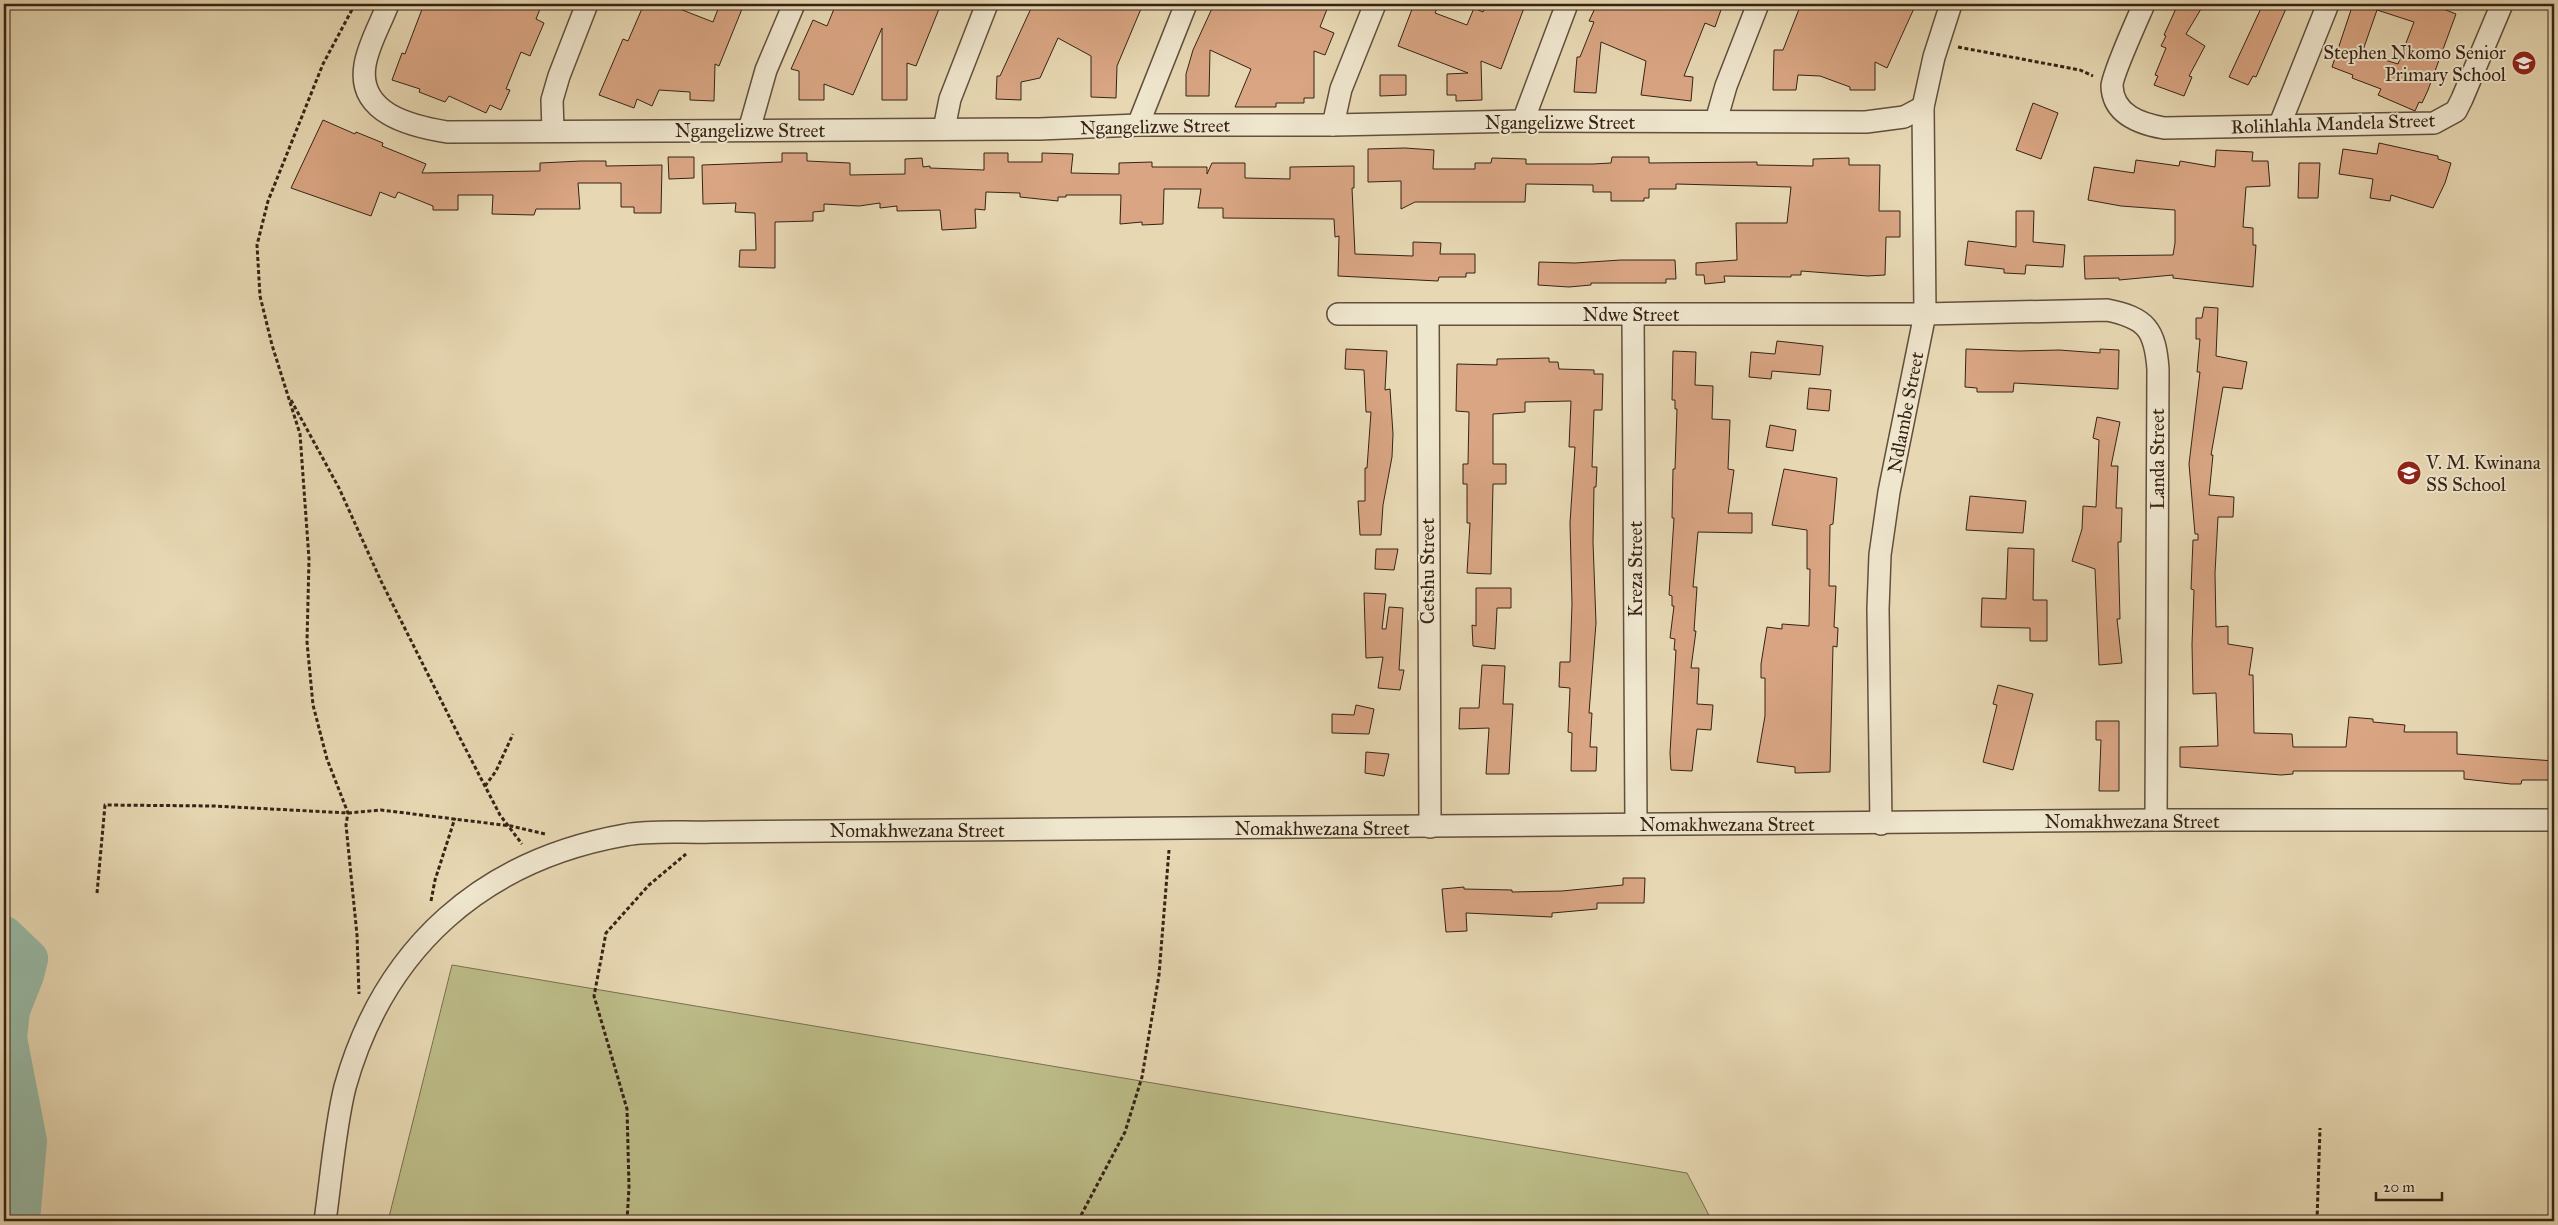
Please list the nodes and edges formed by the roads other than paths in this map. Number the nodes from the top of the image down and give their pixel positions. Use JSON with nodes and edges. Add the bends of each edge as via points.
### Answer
{"nodes":[{"id":1,"x":388,"y":4,"type":"edge"},
{"id":2,"x":587,"y":4,"type":"edge"},
{"id":3,"x":794,"y":4,"type":"edge"},
{"id":4,"x":987,"y":4,"type":"edge"},
{"id":5,"x":1186,"y":4,"type":"edge"},
{"id":6,"x":1376,"y":4,"type":"edge"},
{"id":7,"x":1568,"y":4,"type":"edge"},
{"id":8,"x":1758,"y":4,"type":"edge"},
{"id":9,"x":1951,"y":4,"type":"edge"},
{"id":10,"x":2144,"y":4,"type":"edge"},
{"id":11,"x":2328,"y":4,"type":"edge"},
{"id":12,"x":2502,"y":4,"type":"edge"},
{"id":13,"x":1923,"y":107,"type":"junction"},
{"id":14,"x":1523,"y":121,"type":"junction"},
{"id":15,"x":1716,"y":121,"type":"junction"},
{"id":16,"x":2280,"y":124,"type":"junction"},
{"id":17,"x":1138,"y":125,"type":"junction"},
{"id":18,"x":1333,"y":125,"type":"junction"},
{"id":19,"x":944,"y":129,"type":"junction"},
{"id":20,"x":553,"y":130,"type":"junction"},
{"id":21,"x":749,"y":130,"type":"junction"},
{"id":22,"x":1338,"y":314,"type":"dead end"},
{"id":23,"x":1633,"y":314,"type":"junction"},
{"id":24,"x":1925,"y":314,"type":"junction"},
{"id":25,"x":1428,"y":315,"type":"junction"},
{"id":26,"x":2156,"y":820,"type":"junction"},
{"id":27,"x":2554,"y":820,"type":"edge"},
{"id":28,"x":1636,"y":824,"type":"junction"},
{"id":29,"x":1882,"y":824,"type":"junction"},
{"id":30,"x":1430,"y":827,"type":"junction"},
{"id":31,"x":325,"y":1221,"type":"edge"}],
"edges":[{"from":1,"to":20,"type":"street","name":"Ngangelizwe Street","via":[[365,63],[363,79],[376,107],[422,128],[447,132]]},
{"from":2,"to":20,"type":"street","via":[[554,92]]},
{"from":3,"to":21,"type":"street","via":[[766,70]]},
{"from":4,"to":19,"type":"street","via":[[953,92]]},
{"from":5,"to":17,"type":"street"},
{"from":6,"to":18,"type":"street","via":[[1341,89]]},
{"from":7,"to":14,"type":"street"},
{"from":8,"to":15,"type":"street"},
{"from":9,"to":13,"type":"street","name":"Ndlambe Street"},
{"from":10,"to":16,"type":"street","name":"Rolihlahla Mandela Street","via":[[2112,86],[2116,101],[2132,119],[2164,128]]},
{"from":11,"to":16,"type":"street"},
{"from":12,"to":16,"type":"street","name":"Rolihlahla Mandela Street","via":[[2462,99],[2446,118],[2434,123]]},
{"from":13,"to":15,"type":"street","name":"Ngangelizwe Street","via":[[1904,117],[1866,122]]},
{"from":13,"to":24,"type":"street","name":"Ndlambe Street"},
{"from":14,"to":15,"type":"street","name":"Ngangelizwe Street"},
{"from":14,"to":18,"type":"street","name":"Ngangelizwe Street"},
{"from":17,"to":18,"type":"street","name":"Ngangelizwe Street"},
{"from":17,"to":19,"type":"street","name":"Ngangelizwe Street"},
{"from":19,"to":21,"type":"street","name":"Ngangelizwe Street"},
{"from":20,"to":21,"type":"street","name":"Ngangelizwe Street"},
{"from":22,"to":25,"type":"street","name":"Ndwe Street"},
{"from":23,"to":24,"type":"street","name":"Ndwe Street"},
{"from":23,"to":25,"type":"street","name":"Ndwe Street"},
{"from":23,"to":28,"type":"street","name":"Kreza Street"},
{"from":24,"to":26,"type":"street","name":"Landa Street","via":[[2107,310],[2131,315],[2146,327],[2156,345]]},
{"from":24,"to":29,"type":"street","name":"Ndlambe Street","via":[[1889,492],[1880,556]]},
{"from":25,"to":30,"type":"street","name":"Cetshu Street"},
{"from":26,"to":27,"type":"street","name":"Nomakhwezana Street"},
{"from":26,"to":29,"type":"street","name":"Nomakhwezana Street"},
{"from":28,"to":29,"type":"street","name":"Nomakhwezana Street"},
{"from":28,"to":30,"type":"street","name":"Nomakhwezana Street"},
{"from":30,"to":31,"type":"street","name":"Nomakhwezana Street","via":[[712,832],[627,834],[570,847],[533,861],[476,893],[431,932],[389,985],[359,1043],[345,1088]]}]}
